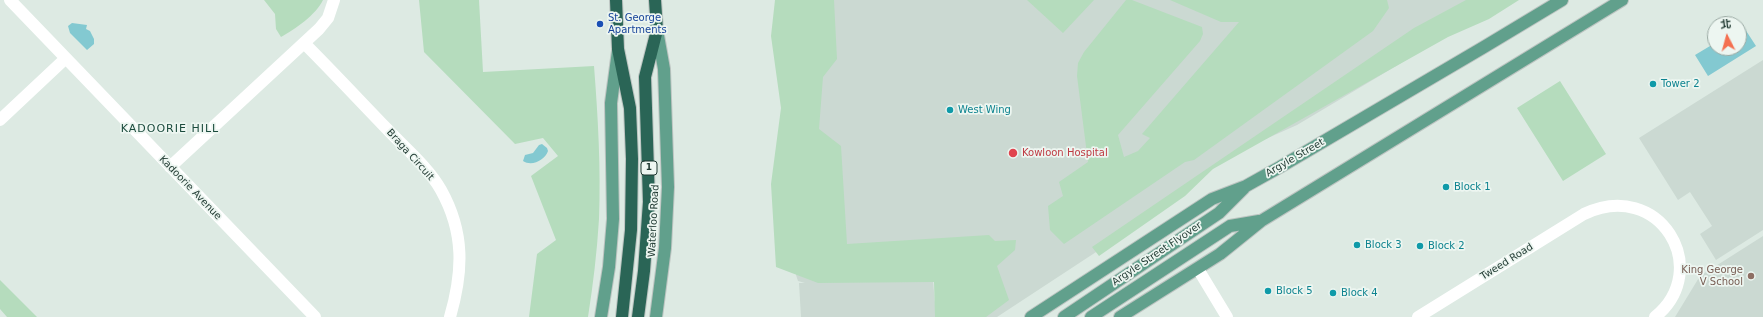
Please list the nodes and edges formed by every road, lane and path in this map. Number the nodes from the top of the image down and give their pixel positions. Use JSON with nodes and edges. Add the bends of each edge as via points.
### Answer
{"nodes":[{"id":1,"x":10,"y":0,"type":"edge"},
{"id":2,"x":334,"y":0,"type":"edge"},
{"id":3,"x":616,"y":0,"type":"edge"},
{"id":4,"x":655,"y":0,"type":"edge"},
{"id":5,"x":1562,"y":0,"type":"edge"},
{"id":6,"x":1622,"y":0,"type":"edge"},
{"id":7,"x":657,"y":30,"type":"junction"},
{"id":8,"x":304,"y":43,"type":"junction"},
{"id":9,"x":618,"y":49,"type":"junction"},
{"id":10,"x":66,"y":58,"type":"junction"},
{"id":11,"x":0,"y":120,"type":"edge"},
{"id":12,"x":170,"y":167,"type":"junction"},
{"id":13,"x":1246,"y":186,"type":"junction"},
{"id":14,"x":1261,"y":221,"type":"junction"},
{"id":15,"x":1198,"y":269,"type":"junction"},
{"id":16,"x":639,"y":312,"type":"edge"},
{"id":17,"x":315,"y":317,"type":"edge"},
{"id":18,"x":450,"y":317,"type":"edge"},
{"id":19,"x":601,"y":317,"type":"edge"},
{"id":20,"x":622,"y":317,"type":"edge"},
{"id":21,"x":656,"y":317,"type":"edge"},
{"id":22,"x":1031,"y":317,"type":"edge"},
{"id":23,"x":1064,"y":317,"type":"edge"},
{"id":24,"x":1091,"y":317,"type":"edge"},
{"id":25,"x":1120,"y":317,"type":"edge"},
{"id":26,"x":1227,"y":317,"type":"edge"},
{"id":27,"x":1418,"y":317,"type":"edge"},
{"id":28,"x":1655,"y":317,"type":"edge"}],
"edges":[{"from":1,"to":10,"type":"street","name":"Kadoorie Avenue"},
{"from":2,"to":8,"type":"street","via":[[328,18]]},
{"from":3,"to":9,"type":"highway","number":"1"},
{"from":4,"to":7,"type":"highway","name":"Waterloo Road","number":"1"},
{"from":5,"to":13,"type":"main road","name":"Argyle Street"},
{"from":6,"to":14,"type":"main road"},
{"from":7,"to":16,"type":"highway","name":"Waterloo Road","number":"1","via":[[645,77],[649,202]]},
{"from":7,"to":21,"type":"main road","name":"Waterloo Road","via":[[664,69],[668,187],[665,248]]},
{"from":8,"to":12,"type":"street"},
{"from":8,"to":18,"type":"street","name":"Braga Circuit","via":[[423,166],[441,190],[454,216],[460,245],[460,275]]},
{"from":9,"to":19,"type":"main road","via":[[611,102],[613,219]]},
{"from":9,"to":20,"type":"highway","number":"1","via":[[630,108],[632,159],[631,230]]},
{"from":10,"to":11,"type":"street"},
{"from":10,"to":12,"type":"street","name":"Kadoorie Avenue"},
{"from":12,"to":17,"type":"street","name":"Kadoorie Avenue"},
{"from":13,"to":22,"type":"main road","name":"Argyle Street","via":[[1212,200]]},
{"from":13,"to":23,"type":"main road","name":"Argyle Street Flyover","via":[[1219,213]]},
{"from":14,"to":15,"type":"main road"},
{"from":14,"to":24,"type":"main road","name":"Argyle Street Flyover","via":[[1230,226]]},
{"from":15,"to":25,"type":"main road"},
{"from":15,"to":26,"type":"street"},
{"from":27,"to":28,"type":"street","name":"Tweed Road","via":[[1584,214],[1612,204],[1641,209],[1666,228],[1674,240],[1679,262],[1677,285],[1671,299]]}]}
